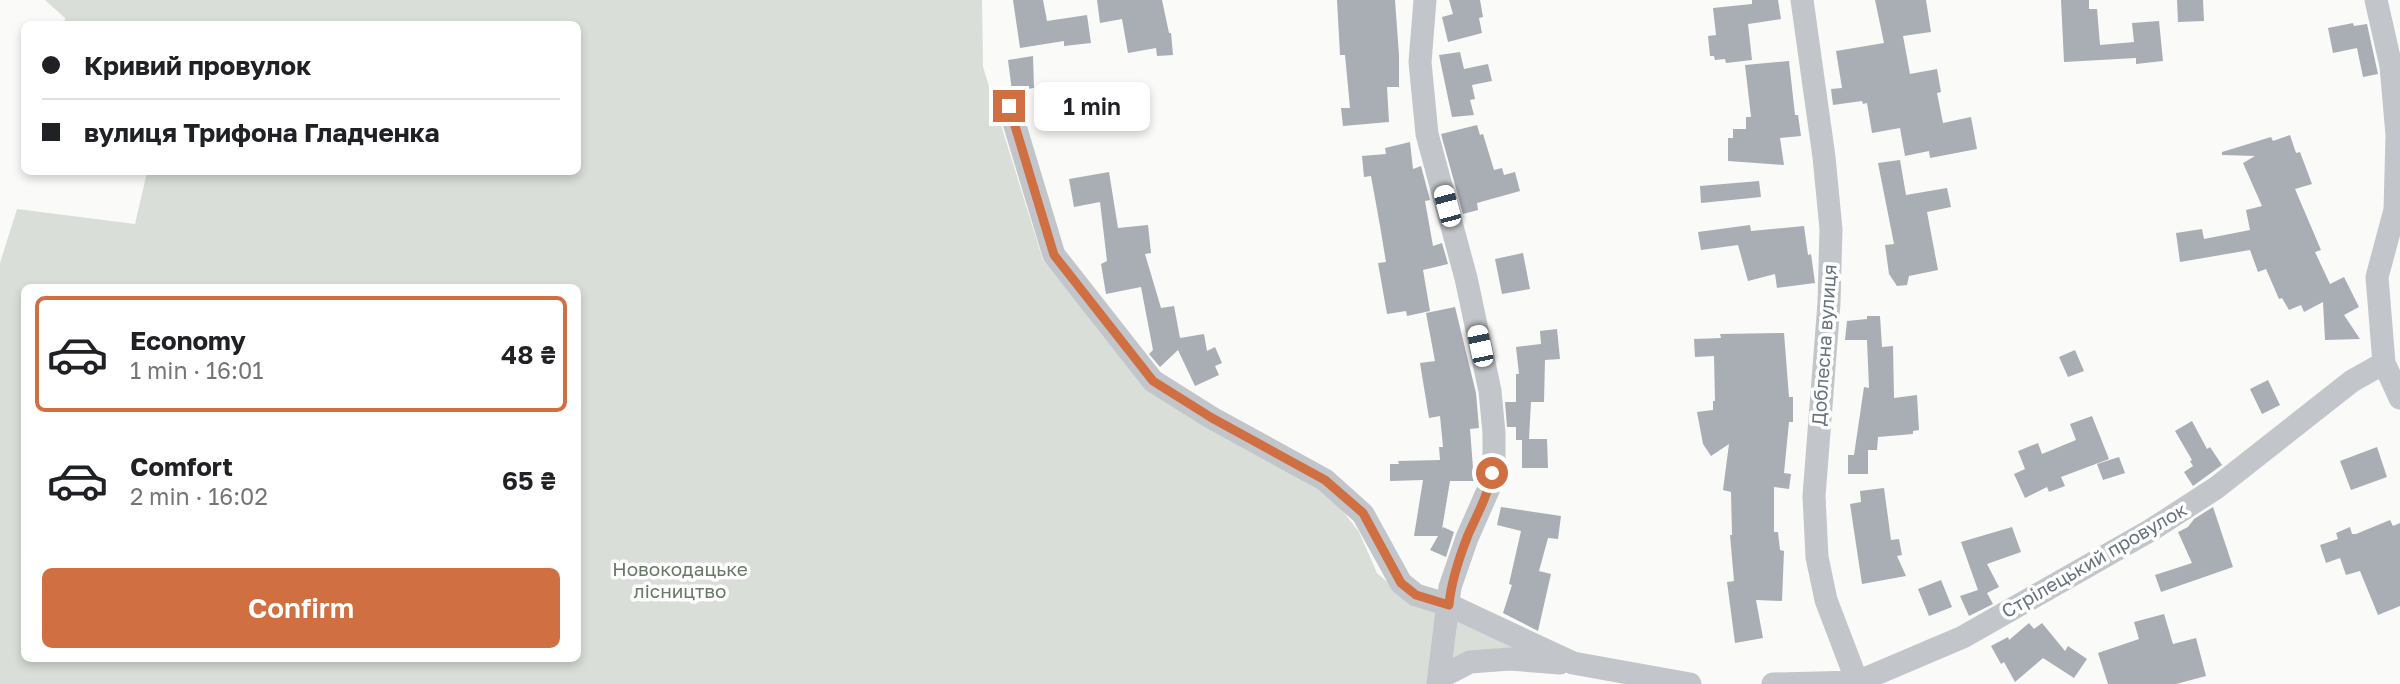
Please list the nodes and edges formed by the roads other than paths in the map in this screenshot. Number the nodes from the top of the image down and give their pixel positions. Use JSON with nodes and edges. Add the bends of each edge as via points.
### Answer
{"nodes":[{"id":1,"x":1425,"y":0,"type":"edge"},
{"id":2,"x":1802,"y":0,"type":"edge"},
{"id":3,"x":2376,"y":0,"type":"edge"},
{"id":4,"x":1009,"y":106,"type":"dead end"},
{"id":5,"x":2384,"y":363,"type":"junction"},
{"id":6,"x":2400,"y":398,"type":"edge"},
{"id":7,"x":1449,"y":605,"type":"junction"},
{"id":8,"x":1573,"y":663,"type":"junction"},
{"id":9,"x":1440,"y":682,"type":"edge"},
{"id":10,"x":1857,"y":683,"type":"edge"},
{"id":11,"x":1690,"y":684,"type":"edge"},
{"id":12,"x":1773,"y":684,"type":"edge"}],
"edges":[{"from":1,"to":7,"type":"street","via":[[1420,62],[1427,134],[1466,278],[1490,391],[1494,433],[1489,488],[1450,587]]},
{"from":2,"to":10,"type":"street","name":"Доблесна вулиця","via":[[1831,229],[1814,496],[1817,557],[1826,600]]},
{"from":3,"to":5,"type":"street","via":[[2391,66],[2397,135],[2395,210],[2377,277]]},
{"from":4,"to":7,"type":"street","via":[[1054,255],[1153,381],[1325,480],[1363,513],[1401,583],[1416,595]]},
{"from":5,"to":6,"type":"street"},
{"from":5,"to":10,"type":"street","name":"Стрілецький провулок","via":[[2352,381],[2216,488],[2151,530],[1963,637]]},
{"from":7,"to":8,"type":"street"},
{"from":7,"to":9,"type":"street"},
{"from":8,"to":9,"type":"street","via":[[1470,662]]},
{"from":8,"to":11,"type":"street"},
{"from":10,"to":12,"type":"street","name":"Стрілецький провулок"}]}
